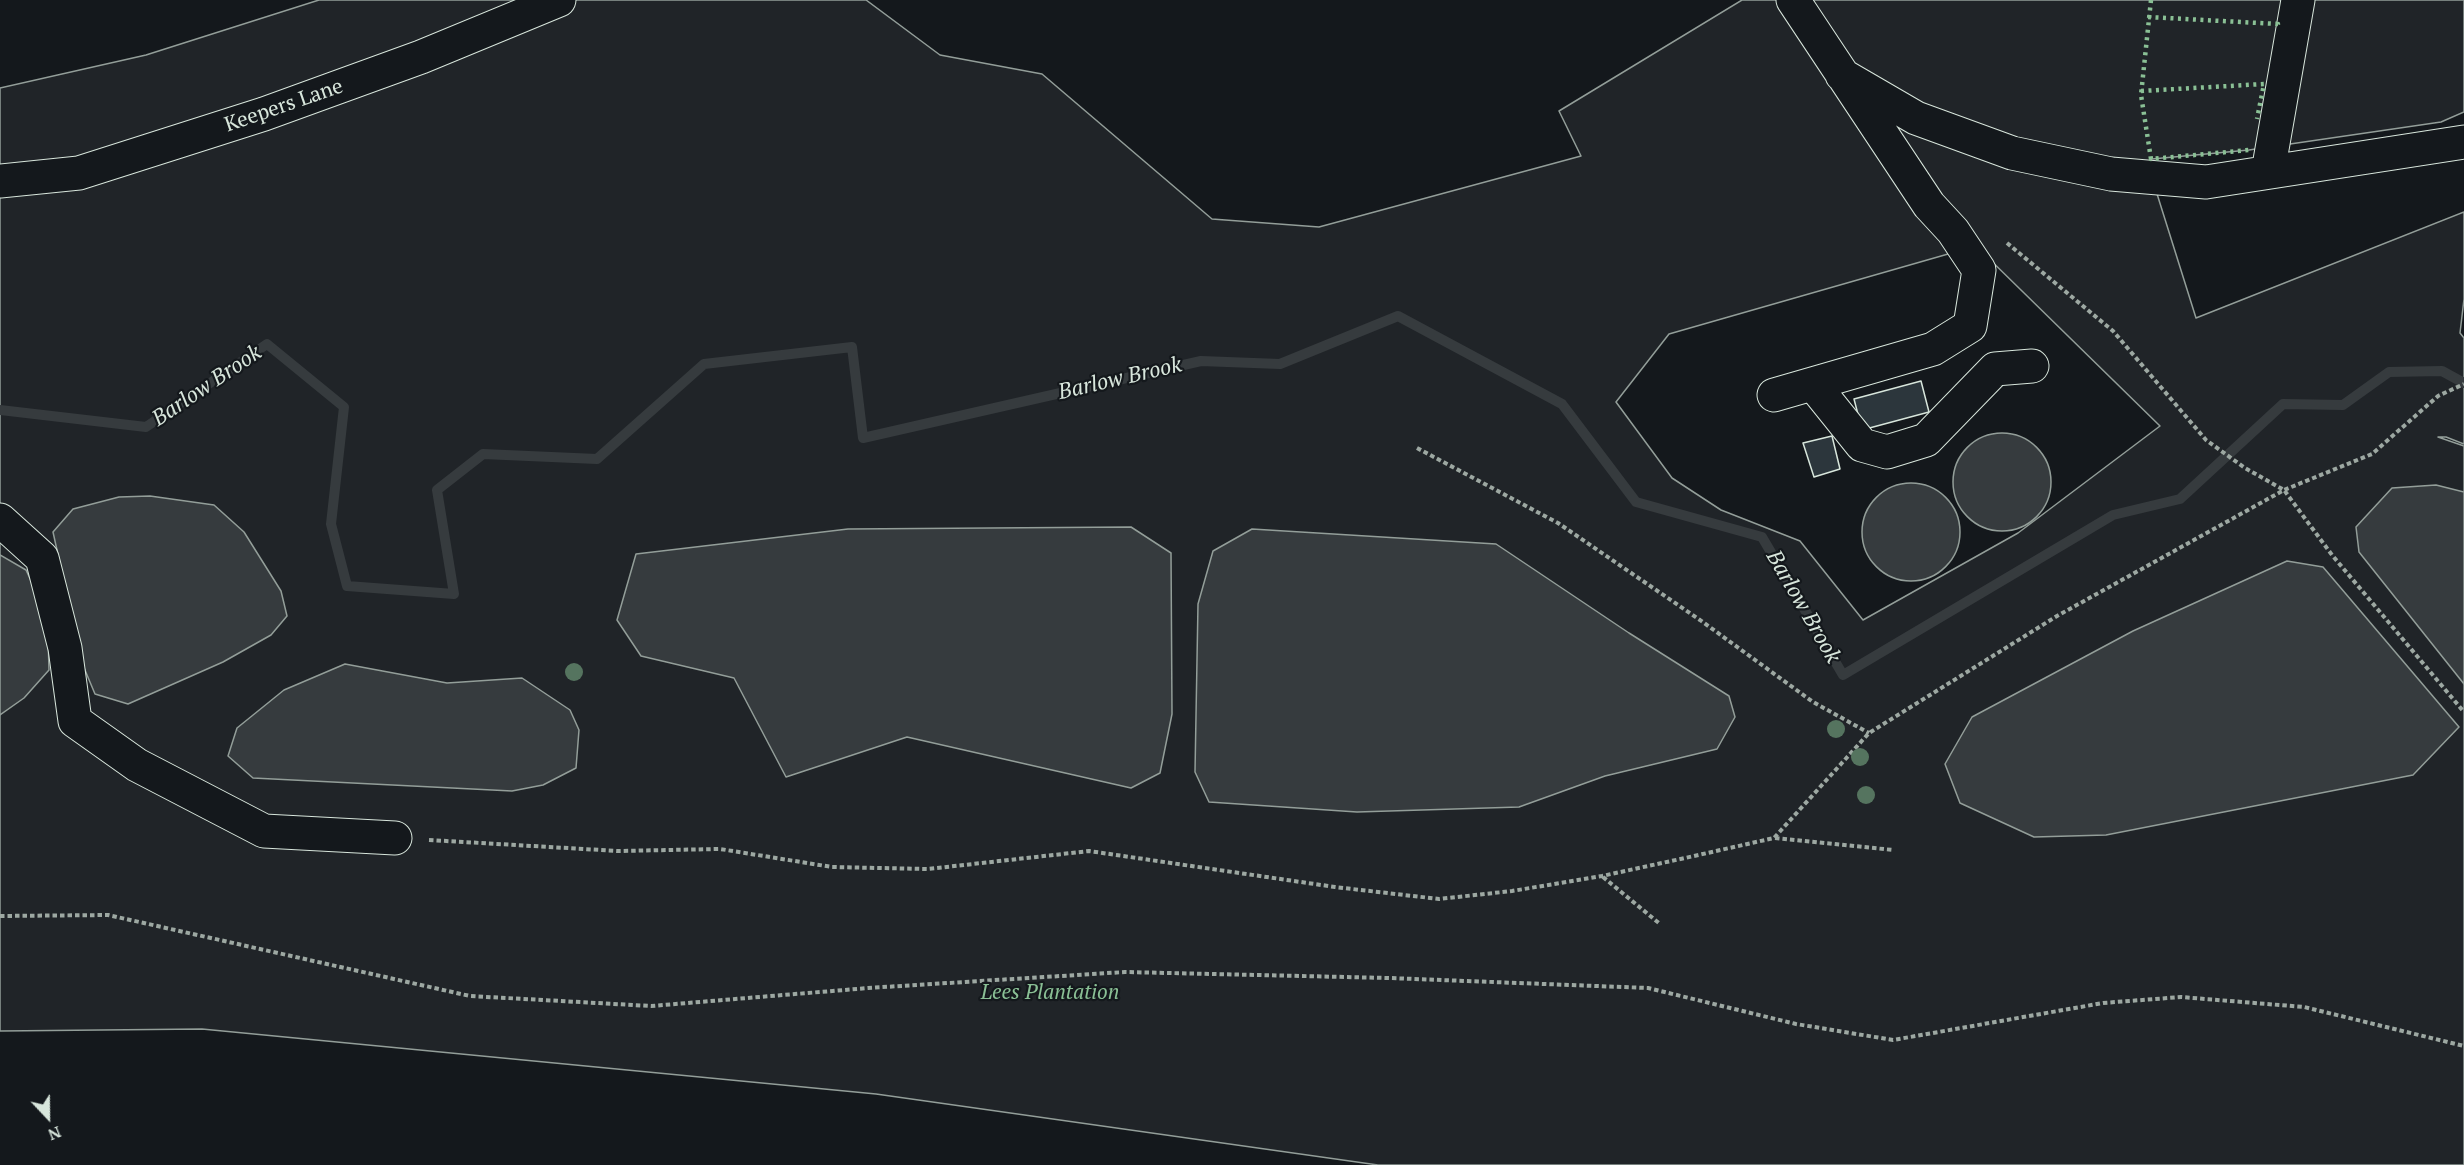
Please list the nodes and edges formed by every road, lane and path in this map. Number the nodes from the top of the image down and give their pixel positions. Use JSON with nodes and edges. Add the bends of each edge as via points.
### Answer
{"nodes":[{"id":1,"x":559,"y":0,"type":"edge"},
{"id":2,"x":1793,"y":0,"type":"edge"},
{"id":3,"x":2298,"y":0,"type":"edge"},
{"id":4,"x":1842,"y":75,"type":"junction"},
{"id":5,"x":2464,"y":142,"type":"edge"},
{"id":6,"x":2268,"y":172,"type":"junction"},
{"id":7,"x":0,"y":181,"type":"edge"},
{"id":8,"x":2032,"y":366,"type":"dead end"},
{"id":9,"x":1813,"y":384,"type":"junction"},
{"id":10,"x":2464,"y":384,"type":"edge"},
{"id":11,"x":1774,"y":395,"type":"dead end"},
{"id":12,"x":2206,"y":440,"type":"dead end"},
{"id":13,"x":1417,"y":448,"type":"dead end"},
{"id":14,"x":2284,"y":490,"type":"junction"},
{"id":15,"x":0,"y":520,"type":"edge"},
{"id":16,"x":2464,"y":712,"type":"edge"},
{"id":17,"x":1869,"y":733,"type":"junction"},
{"id":18,"x":395,"y":838,"type":"joint"},
{"id":19,"x":1774,"y":838,"type":"junction"},
{"id":20,"x":1893,"y":850,"type":"dead end"},
{"id":21,"x":1602,"y":876,"type":"junction"},
{"id":22,"x":0,"y":916,"type":"edge"},
{"id":23,"x":1660,"y":924,"type":"dead end"},
{"id":24,"x":2464,"y":1046,"type":"edge"}],
"edges":[{"from":1,"to":7,"type":"street","name":"Keepers Lane","via":[[421,57],[242,121],[79,173]]},
{"from":2,"to":4,"type":"street"},
{"from":3,"to":6,"type":"street"},
{"from":4,"to":6,"type":"street","via":[[1917,118],[2012,153],[2111,174],[2206,182]]},
{"from":4,"to":9,"type":"street","via":[[1929,205],[1953,231],[1979,270],[1970,326],[1933,350]]},
{"from":5,"to":6,"type":"street"},
{"from":8,"to":9,"type":"street","via":[[1995,369],[1926,440],[1887,452],[1863,445]]},
{"from":9,"to":11,"type":"street"},
{"from":10,"to":14,"type":"path","via":[[2438,396],[2372,454]]},
{"from":12,"to":14,"type":"path"},
{"from":13,"to":17,"type":"path","via":[[1558,523],[1813,702]]},
{"from":14,"to":16,"type":"path","via":[[2332,555]]},
{"from":14,"to":17,"type":"path","via":[[2057,616]]},
{"from":15,"to":18,"type":"street","via":[[42,558],[65,648],[75,721],[137,765],[264,831]]},
{"from":17,"to":19,"type":"path"},
{"from":18,"to":21,"type":"path","via":[[618,851],[720,849],[832,867],[928,869],[1089,851],[1439,899]]},
{"from":19,"to":20,"type":"path"},
{"from":19,"to":21,"type":"path"},
{"from":21,"to":23,"type":"path"},
{"from":22,"to":24,"type":"path","via":[[108,915],[470,996],[651,1006],[1055,976],[1182,973],[1648,988],[1796,1024],[1893,1040],[2103,1003],[2181,997],[2304,1007]]}]}
